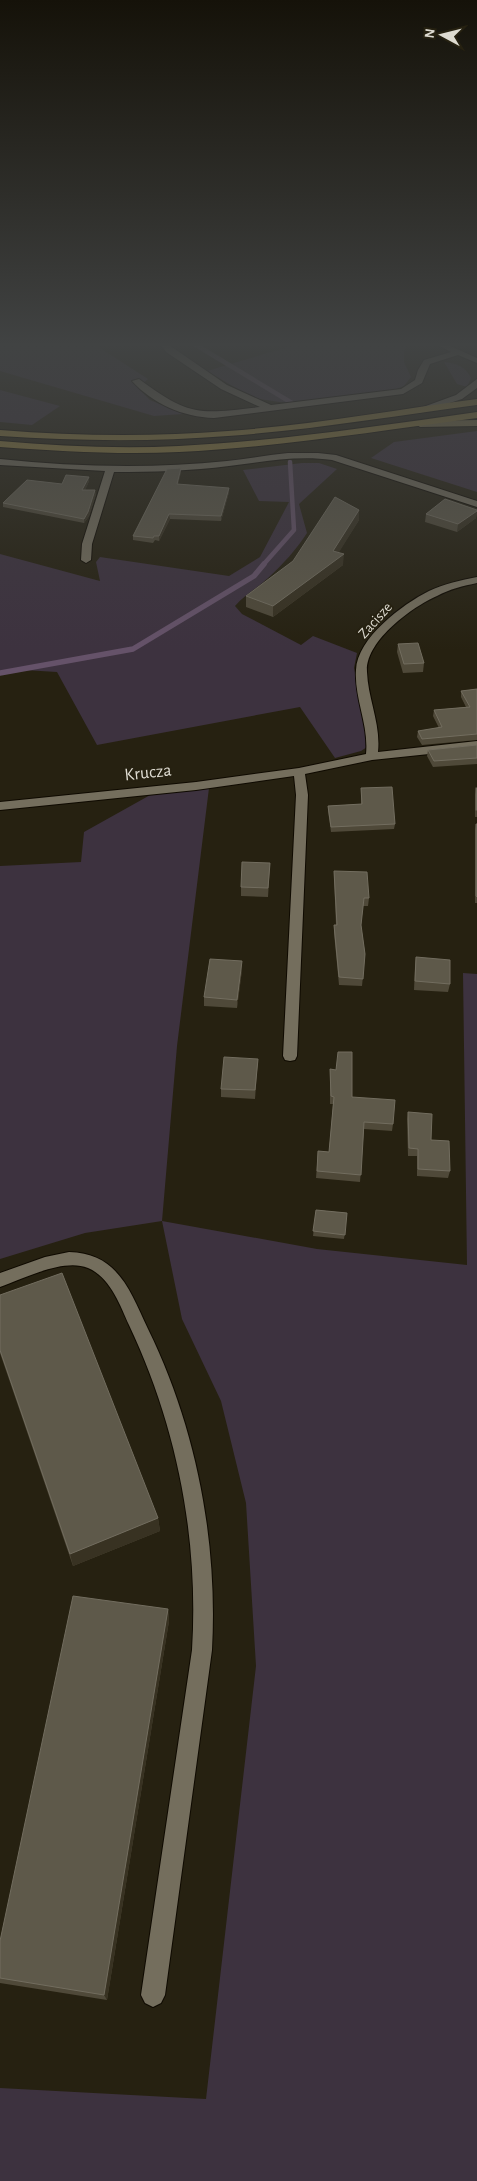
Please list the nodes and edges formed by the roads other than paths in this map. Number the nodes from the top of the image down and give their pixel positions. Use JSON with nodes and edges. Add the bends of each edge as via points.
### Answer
{"nodes":[{"id":1,"x":36,"y":447,"type":"edge"},
{"id":2,"x":209,"y":447,"type":"edge"},
{"id":3,"x":0,"y":462,"type":"edge"},
{"id":4,"x":110,"y":469,"type":"junction"},
{"id":5,"x":477,"y":504,"type":"edge"},
{"id":6,"x":86,"y":560,"type":"dead end"},
{"id":7,"x":477,"y":580,"type":"edge"},
{"id":8,"x":477,"y":745,"type":"edge"},
{"id":9,"x":372,"y":756,"type":"junction"},
{"id":10,"x":299,"y":772,"type":"junction"},
{"id":11,"x":0,"y":806,"type":"edge"},
{"id":12,"x":290,"y":1056,"type":"dead end"},
{"id":13,"x":0,"y":1280,"type":"edge"},
{"id":14,"x":153,"y":1995,"type":"dead end"}],
"edges":[{"from":1,"to":2,"type":"main road","via":[[78,450]]},
{"from":3,"to":4,"type":"street"},
{"from":4,"to":5,"type":"street","via":[[207,466],[312,455],[333,457]]},
{"from":4,"to":6,"type":"street","via":[[87,544]]},
{"from":7,"to":9,"type":"street","name":"Zacisze","via":[[451,586],[398,614],[364,657],[361,671],[373,741]]},
{"from":8,"to":9,"type":"street","name":"Krucza"},
{"from":9,"to":10,"type":"street","name":"Krucza"},
{"from":10,"to":11,"type":"street","name":"Krucza"},
{"from":10,"to":12,"type":"street","via":[[302,795]]},
{"from":13,"to":14,"type":"street","via":[[46,1263],[72,1260],[91,1262],[115,1280],[145,1339],[180,1435],[196,1514],[203,1586],[202,1650]]}]}
